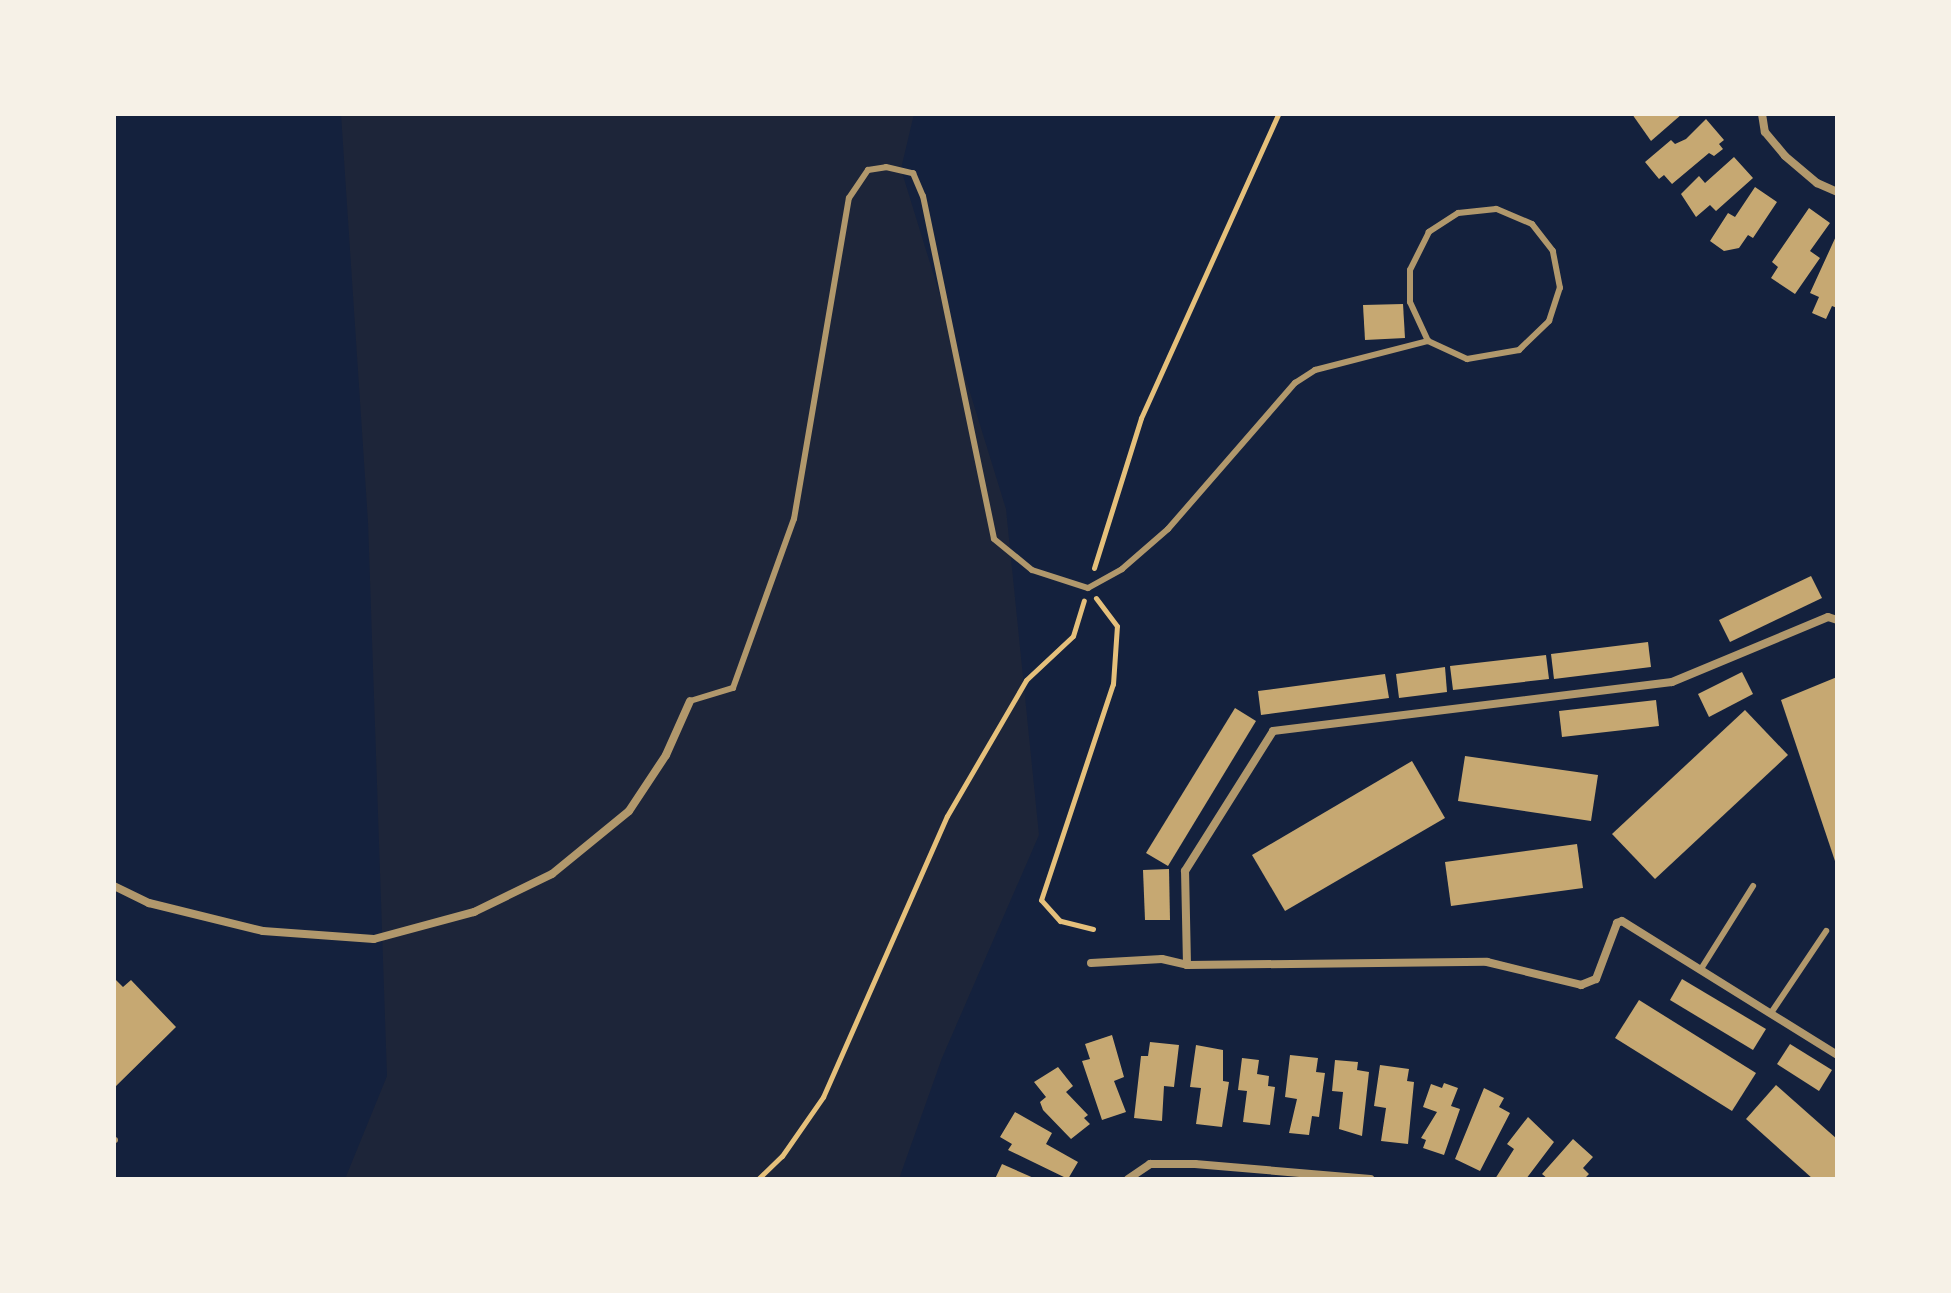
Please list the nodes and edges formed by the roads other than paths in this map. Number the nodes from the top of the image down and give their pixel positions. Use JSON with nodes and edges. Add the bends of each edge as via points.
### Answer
{"nodes":[{"id":1,"x":1762,"y":114,"type":"edge"},
{"id":2,"x":1837,"y":192,"type":"edge"},
{"id":3,"x":1428,"y":341,"type":"junction"},
{"id":4,"x":1837,"y":620,"type":"edge"},
{"id":5,"x":690,"y":701,"type":"joint"},
{"id":6,"x":114,"y":886,"type":"edge"},
{"id":7,"x":1753,"y":886,"type":"dead end"},
{"id":8,"x":1826,"y":931,"type":"dead end"},
{"id":9,"x":1091,"y":963,"type":"dead end"},
{"id":10,"x":1187,"y":965,"type":"junction"},
{"id":11,"x":1701,"y":969,"type":"junction"},
{"id":12,"x":1771,"y":1013,"type":"junction"},
{"id":13,"x":1837,"y":1055,"type":"edge"},
{"id":14,"x":1128,"y":1179,"type":"edge"},
{"id":15,"x":1370,"y":1179,"type":"edge"}],
"edges":[{"from":1,"to":2,"type":"street","via":[[1765,132],[1785,156]]},
{"from":3,"to":3,"type":"lane","via":[[1467,359],[1519,350],[1549,321],[1560,288],[1553,251],[1532,224],[1496,209],[1458,213],[1429,232],[1410,270],[1410,302]]},
{"from":3,"to":5,"type":"lane","via":[[1315,370],[1295,383],[1168,529],[1122,569],[1088,588],[1032,570],[994,539],[923,196],[913,173],[886,167],[868,170],[849,198],[794,519],[733,688]]},
{"from":4,"to":10,"type":"street","via":[[1828,617],[1672,682],[1273,731],[1185,871]]},
{"from":5,"to":6,"type":"street","via":[[666,755],[629,811],[552,874],[474,912],[374,939],[263,931],[149,903]]},
{"from":7,"to":11,"type":"lane"},
{"from":8,"to":12,"type":"lane"},
{"from":9,"to":10,"type":"street","via":[[1162,959]]},
{"from":10,"to":11,"type":"street","via":[[1487,962],[1581,985],[1596,979],[1622,921]]},
{"from":11,"to":12,"type":"street"},
{"from":12,"to":13,"type":"street"},
{"from":14,"to":15,"type":"street","via":[[1150,1164],[1195,1164]]}]}
